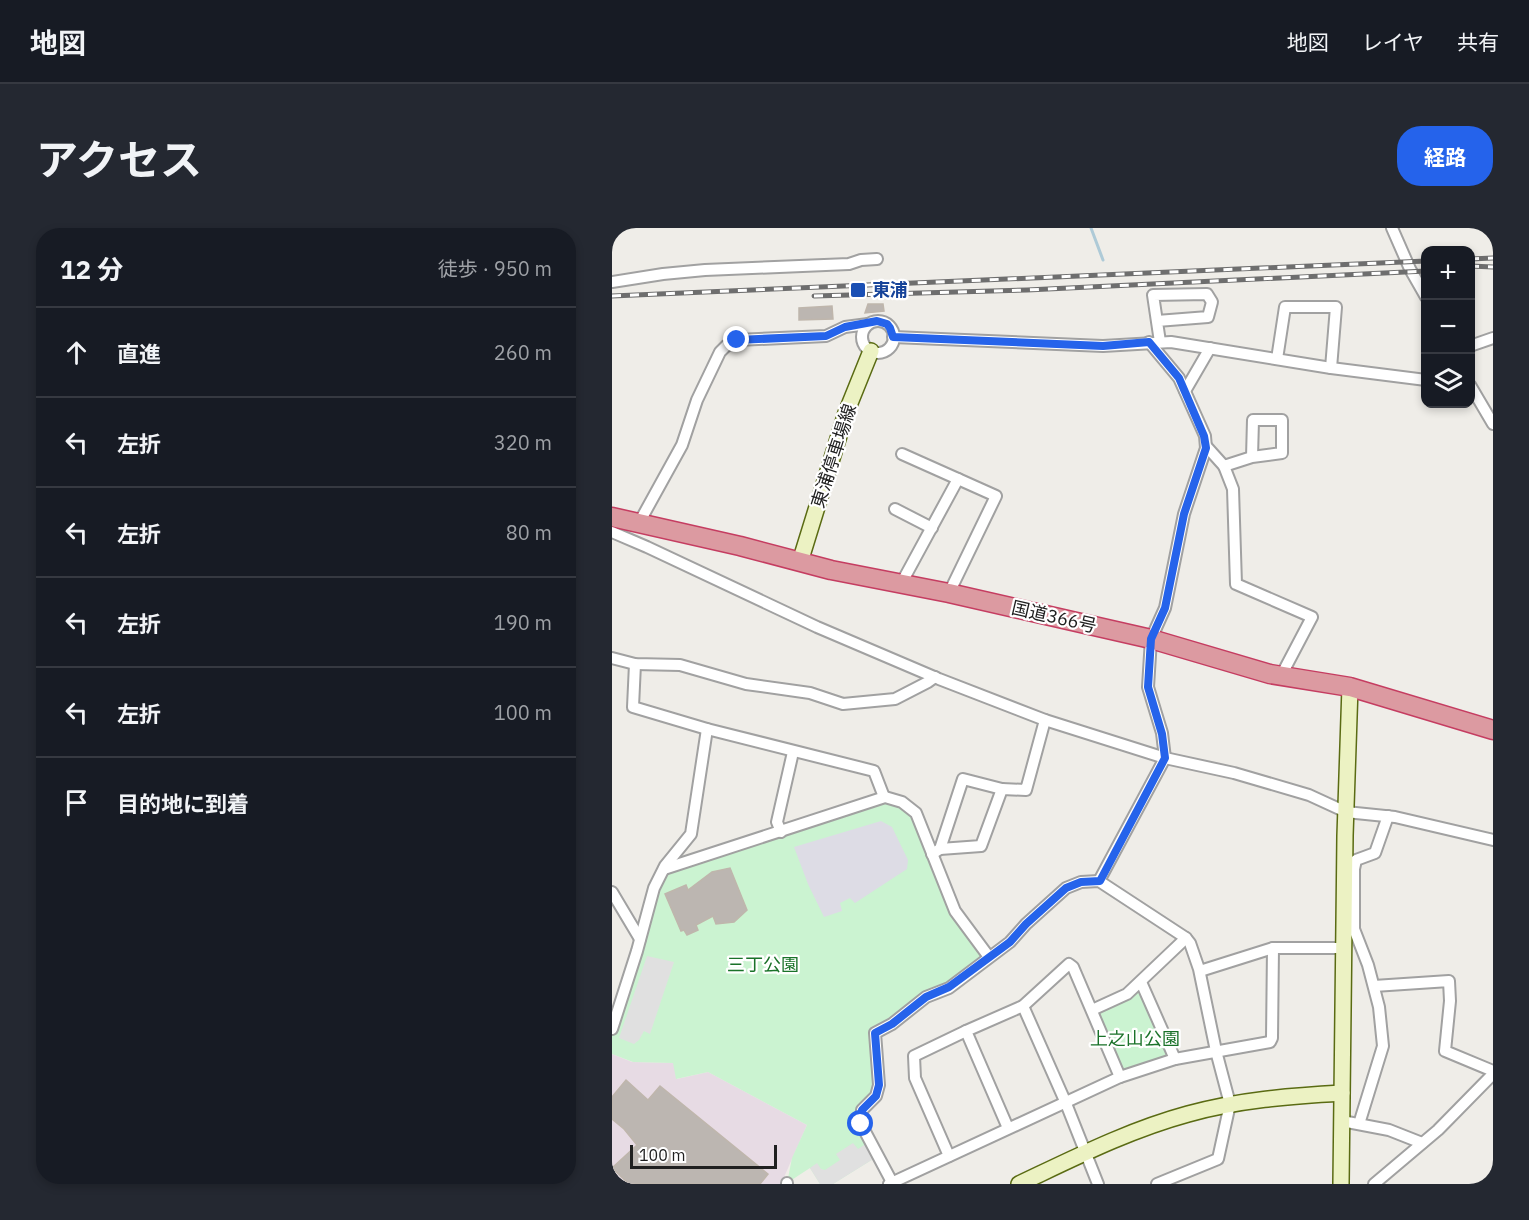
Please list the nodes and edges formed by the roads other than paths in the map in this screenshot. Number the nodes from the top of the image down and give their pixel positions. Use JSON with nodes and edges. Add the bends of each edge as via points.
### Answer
{"nodes":[{"id":1,"x":1392,"y":228,"type":"edge"},
{"id":2,"x":877,"y":259,"type":"dead end"},
{"id":3,"x":612,"y":282,"type":"edge"},
{"id":4,"x":1421,"y":290,"type":"edge"},
{"id":5,"x":1157,"y":321,"type":"junction"},
{"id":6,"x":868,"y":324,"type":"junction"},
{"id":7,"x":893,"y":337,"type":"junction"},
{"id":8,"x":1493,"y":338,"type":"edge"},
{"id":9,"x":1155,"y":342,"type":"junction"},
{"id":10,"x":1475,"y":344,"type":"edge"},
{"id":11,"x":1210,"y":348,"type":"junction"},
{"id":12,"x":871,"y":351,"type":"junction"},
{"id":13,"x":1277,"y":359,"type":"junction"},
{"id":14,"x":1330,"y":368,"type":"junction"},
{"id":15,"x":1421,"y":379,"type":"edge"},
{"id":16,"x":1185,"y":391,"type":"junction"},
{"id":17,"x":1475,"y":393,"type":"edge"},
{"id":18,"x":1493,"y":424,"type":"edge"},
{"id":19,"x":1206,"y":446,"type":"junction"},
{"id":20,"x":902,"y":454,"type":"dead end"},
{"id":21,"x":1252,"y":457,"type":"dead end"},
{"id":22,"x":1224,"y":466,"type":"junction"},
{"id":23,"x":958,"y":479,"type":"junction"},
{"id":24,"x":895,"y":509,"type":"dead end"},
{"id":25,"x":612,"y":517,"type":"edge"},
{"id":26,"x":639,"y":523,"type":"junction"},
{"id":27,"x":932,"y":528,"type":"junction"},
{"id":28,"x":612,"y":532,"type":"edge"},
{"id":29,"x":800,"y":562,"type":"junction"},
{"id":30,"x":902,"y":584,"type":"junction"},
{"id":31,"x":949,"y":593,"type":"junction"},
{"id":32,"x":1151,"y":639,"type":"junction"},
{"id":33,"x":612,"y":658,"type":"edge"},
{"id":34,"x":635,"y":664,"type":"junction"},
{"id":35,"x":1281,"y":676,"type":"junction"},
{"id":36,"x":935,"y":677,"type":"junction"},
{"id":37,"x":1350,"y":687,"type":"junction"},
{"id":38,"x":1045,"y":720,"type":"junction"},
{"id":39,"x":707,"y":729,"type":"junction"},
{"id":40,"x":1493,"y":730,"type":"edge"},
{"id":41,"x":793,"y":752,"type":"junction"},
{"id":42,"x":1165,"y":758,"type":"junction"},
{"id":43,"x":1002,"y":789,"type":"junction"},
{"id":44,"x":884,"y":797,"type":"junction"},
{"id":45,"x":1346,"y":812,"type":"junction"},
{"id":46,"x":1388,"y":816,"type":"junction"},
{"id":47,"x":781,"y":832,"type":"junction"},
{"id":48,"x":1493,"y":840,"type":"edge"},
{"id":49,"x":936,"y":852,"type":"junction"},
{"id":50,"x":663,"y":868,"type":"junction"},
{"id":51,"x":1100,"y":881,"type":"junction"},
{"id":52,"x":612,"y":892,"type":"edge"},
{"id":53,"x":1186,"y":938,"type":"junction"},
{"id":54,"x":640,"y":939,"type":"junction"},
{"id":55,"x":1273,"y":948,"type":"junction"},
{"id":56,"x":1344,"y":948,"type":"junction"},
{"id":57,"x":989,"y":957,"type":"junction"},
{"id":58,"x":1200,"y":971,"type":"junction"},
{"id":59,"x":1141,"y":982,"type":"junction"},
{"id":60,"x":1374,"y":986,"type":"junction"},
{"id":61,"x":1023,"y":1006,"type":"junction"},
{"id":62,"x":1092,"y":1010,"type":"junction"},
{"id":63,"x":612,"y":1029,"type":"edge"},
{"id":64,"x":966,"y":1031,"type":"junction"},
{"id":65,"x":1216,"y":1051,"type":"junction"},
{"id":66,"x":1175,"y":1059,"type":"junction"},
{"id":67,"x":1493,"y":1072,"type":"edge"},
{"id":68,"x":1120,"y":1077,"type":"junction"},
{"id":69,"x":1342,"y":1093,"type":"junction"},
{"id":70,"x":1065,"y":1101,"type":"junction"},
{"id":71,"x":1230,"y":1104,"type":"junction"},
{"id":72,"x":1342,"y":1121,"type":"junction"},
{"id":73,"x":1359,"y":1124,"type":"junction"},
{"id":74,"x":1008,"y":1128,"type":"junction"},
{"id":75,"x":1422,"y":1143,"type":"junction"},
{"id":76,"x":1084,"y":1152,"type":"junction"},
{"id":77,"x":949,"y":1156,"type":"junction"},
{"id":78,"x":891,"y":1183,"type":"edge"},
{"id":79,"x":1378,"y":1183,"type":"edge"},
{"id":80,"x":1019,"y":1184,"type":"edge"},
{"id":81,"x":1098,"y":1184,"type":"edge"},
{"id":82,"x":1156,"y":1184,"type":"edge"},
{"id":83,"x":1341,"y":1184,"type":"edge"}],
"edges":[{"from":1,"to":4,"type":"street"},
{"from":2,"to":3,"type":"street","via":[[849,264],[684,272]]},
{"from":5,"to":5,"type":"street","via":[[1152,296],[1207,294],[1212,302],[1208,317]]},
{"from":5,"to":9,"type":"street"},
{"from":6,"to":7,"type":"street","via":[[882,321]]},
{"from":6,"to":12,"type":"street","via":[[862,337]]},
{"from":6,"to":26,"type":"street","via":[[845,327],[826,336],[737,340],[726,346],[697,400],[682,445]]},
{"from":7,"to":9,"type":"street","via":[[1103,346]]},
{"from":7,"to":12,"type":"street","via":[[884,351]]},
{"from":8,"to":10,"type":"street"},
{"from":9,"to":11,"type":"street"},
{"from":9,"to":16,"type":"street"},
{"from":11,"to":13,"type":"street"},
{"from":11,"to":16,"type":"street"},
{"from":12,"to":29,"type":"street","name":"東浦停車場線","via":[[846,413]]},
{"from":13,"to":14,"type":"street"},
{"from":13,"to":14,"type":"street","via":[[1286,307],[1336,307]]},
{"from":14,"to":15,"type":"street"},
{"from":16,"to":19,"type":"street"},
{"from":17,"to":18,"type":"street"},
{"from":19,"to":22,"type":"street"},
{"from":19,"to":32,"type":"street","via":[[1184,514],[1165,608]]},
{"from":20,"to":23,"type":"street"},
{"from":21,"to":22,"type":"street"},
{"from":22,"to":35,"type":"street","via":[[1233,489],[1236,584],[1312,617]]},
{"from":23,"to":27,"type":"street"},
{"from":23,"to":31,"type":"street","via":[[996,496]]},
{"from":24,"to":27,"type":"street"},
{"from":25,"to":26,"type":"highway","name":"国道366号"},
{"from":26,"to":29,"type":"highway","name":"国道366号"},
{"from":27,"to":30,"type":"street"},
{"from":28,"to":36,"type":"street"},
{"from":29,"to":30,"type":"highway","name":"国道366号"},
{"from":30,"to":31,"type":"highway","name":"国道366号"},
{"from":31,"to":32,"type":"highway","name":"国道366号"},
{"from":32,"to":35,"type":"highway","name":"国道366号"},
{"from":32,"to":42,"type":"street","via":[[1148,687]]},
{"from":33,"to":34,"type":"street"},
{"from":34,"to":36,"type":"street","via":[[680,665],[746,684],[810,693],[843,704],[895,699]]},
{"from":34,"to":39,"type":"street","via":[[633,707]]},
{"from":35,"to":37,"type":"highway","name":"国道366号"},
{"from":36,"to":38,"type":"street"},
{"from":37,"to":40,"type":"highway","name":"国道366号"},
{"from":37,"to":45,"type":"street"},
{"from":38,"to":42,"type":"street"},
{"from":38,"to":43,"type":"street","via":[[1026,790]]},
{"from":39,"to":41,"type":"street"},
{"from":39,"to":50,"type":"street","via":[[690,834]]},
{"from":41,"to":44,"type":"street","via":[[874,771]]},
{"from":41,"to":47,"type":"street","via":[[777,822]]},
{"from":42,"to":45,"type":"street","via":[[1309,795]]},
{"from":42,"to":51,"type":"street"},
{"from":43,"to":49,"type":"street","via":[[981,846]]},
{"from":43,"to":49,"type":"street","via":[[963,779]]},
{"from":44,"to":47,"type":"street"},
{"from":44,"to":49,"type":"street","via":[[902,802],[916,813]]},
{"from":45,"to":46,"type":"street"},
{"from":45,"to":56,"type":"street"},
{"from":46,"to":48,"type":"street"},
{"from":46,"to":60,"type":"street","via":[[1375,853],[1356,860],[1354,869],[1354,929]]},
{"from":47,"to":50,"type":"street"},
{"from":49,"to":57,"type":"street","via":[[955,911]]},
{"from":50,"to":54,"type":"street"},
{"from":51,"to":53,"type":"street"},
{"from":51,"to":57,"type":"street","via":[[1066,888]]},
{"from":52,"to":54,"type":"street"},
{"from":53,"to":58,"type":"street"},
{"from":53,"to":59,"type":"street"},
{"from":54,"to":63,"type":"street"},
{"from":55,"to":56,"type":"street"},
{"from":55,"to":58,"type":"street"},
{"from":55,"to":65,"type":"street","via":[[1270,1042]]},
{"from":56,"to":69,"type":"street"},
{"from":57,"to":78,"type":"street","via":[[875,1033],[879,1085],[876,1096],[862,1110],[861,1124]]},
{"from":58,"to":65,"type":"street"},
{"from":59,"to":62,"type":"street","via":[[1127,994]]},
{"from":59,"to":66,"type":"street"},
{"from":60,"to":67,"type":"street","via":[[1449,981],[1445,1051]]},
{"from":60,"to":73,"type":"street","via":[[1383,1046]]},
{"from":61,"to":62,"type":"street","via":[[1069,964]]},
{"from":61,"to":64,"type":"street"},
{"from":61,"to":70,"type":"street"},
{"from":62,"to":68,"type":"street"},
{"from":64,"to":74,"type":"street"},
{"from":64,"to":77,"type":"street","via":[[914,1056],[915,1078]]},
{"from":65,"to":66,"type":"street"},
{"from":65,"to":71,"type":"street"},
{"from":66,"to":68,"type":"street"},
{"from":67,"to":75,"type":"street"},
{"from":68,"to":70,"type":"street"},
{"from":69,"to":71,"type":"street"},
{"from":69,"to":72,"type":"street"},
{"from":70,"to":74,"type":"street"},
{"from":70,"to":76,"type":"street"},
{"from":71,"to":76,"type":"street","via":[[1157,1123]]},
{"from":71,"to":82,"type":"street","via":[[1218,1160]]},
{"from":72,"to":73,"type":"street"},
{"from":72,"to":83,"type":"street"},
{"from":73,"to":75,"type":"street"},
{"from":74,"to":77,"type":"street"},
{"from":75,"to":79,"type":"street"},
{"from":76,"to":80,"type":"street"},
{"from":76,"to":81,"type":"street"},
{"from":77,"to":78,"type":"street"}]}
